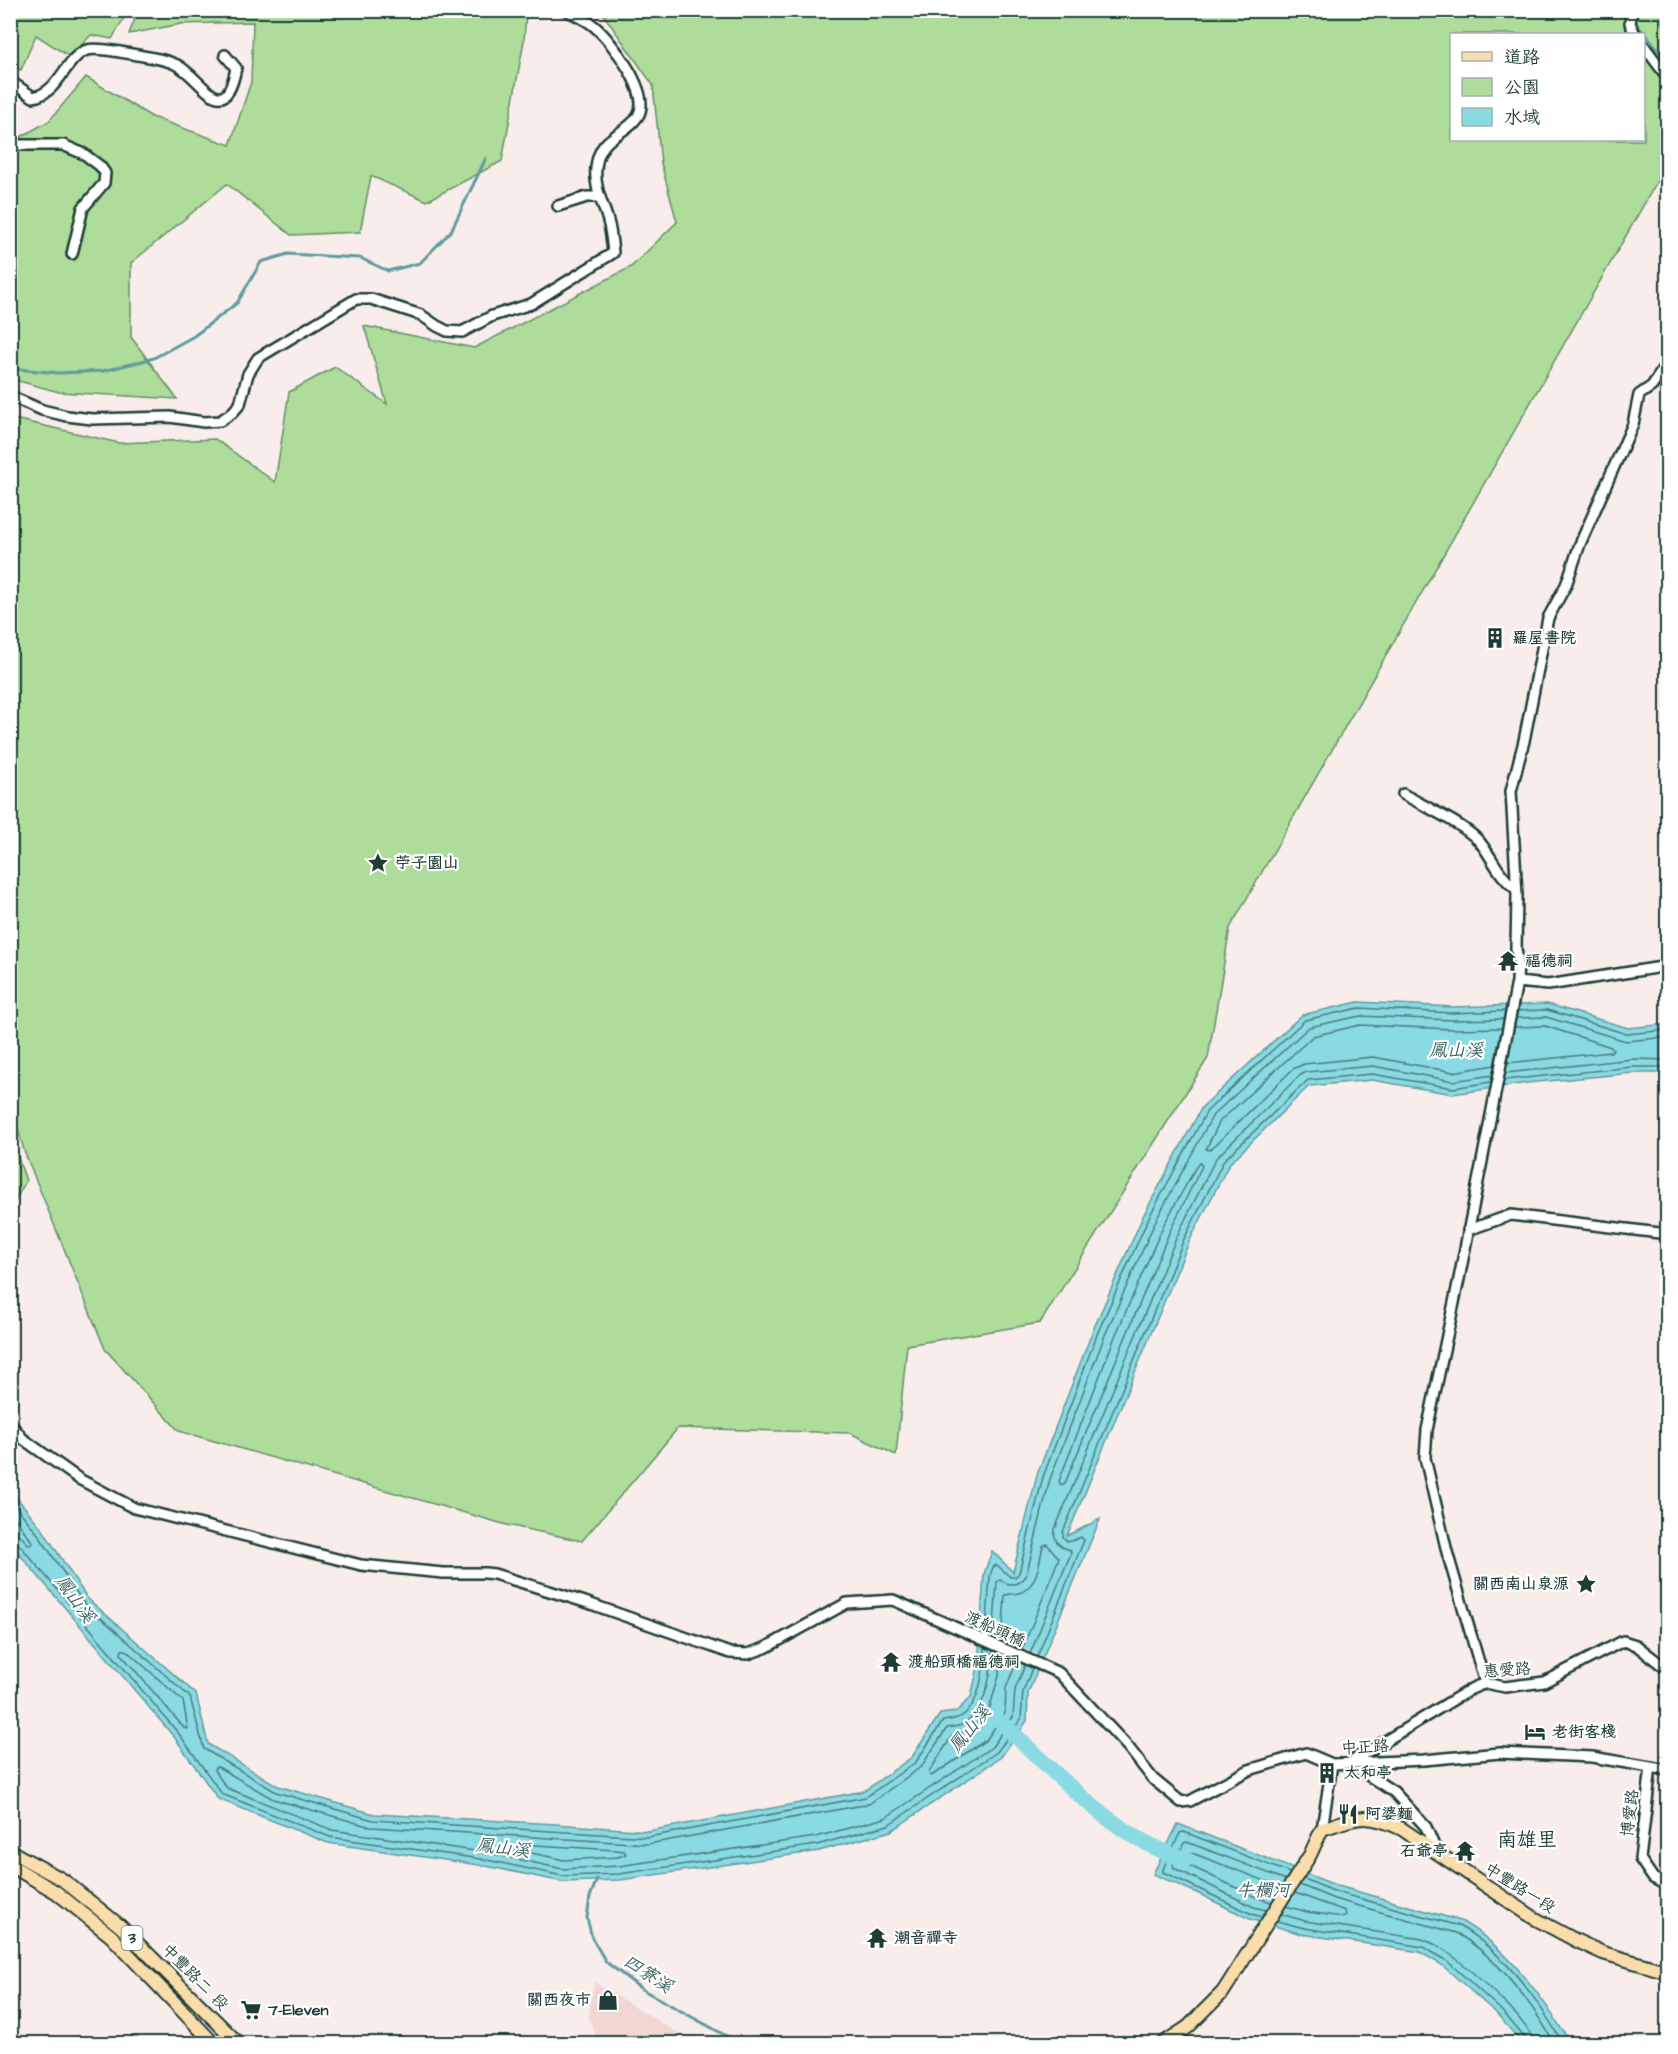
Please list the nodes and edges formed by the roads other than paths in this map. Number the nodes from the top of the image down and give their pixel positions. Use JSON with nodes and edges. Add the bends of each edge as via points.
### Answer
{"nodes":[{"id":1,"x":566,"y":10,"type":"edge"},
{"id":2,"x":1632,"y":10,"type":"edge"},
{"id":3,"x":1635,"y":33,"type":"edge"},
{"id":4,"x":1645,"y":47,"type":"edge"},
{"id":5,"x":225,"y":55,"type":"dead end"},
{"id":6,"x":1668,"y":78,"type":"edge"},
{"id":7,"x":10,"y":81,"type":"edge"},
{"id":8,"x":10,"y":145,"type":"edge"},
{"id":9,"x":598,"y":197,"type":"junction"},
{"id":10,"x":558,"y":206,"type":"dead end"},
{"id":11,"x":72,"y":254,"type":"dead end"},
{"id":12,"x":1668,"y":362,"type":"edge"},
{"id":13,"x":10,"y":396,"type":"edge"},
{"id":14,"x":1403,"y":794,"type":"dead end"},
{"id":15,"x":1516,"y":889,"type":"junction"},
{"id":16,"x":1668,"y":966,"type":"edge"},
{"id":17,"x":1517,"y":982,"type":"junction"},
{"id":18,"x":1468,"y":1230,"type":"junction"},
{"id":19,"x":1668,"y":1234,"type":"edge"},
{"id":20,"x":10,"y":1423,"type":"edge"},
{"id":21,"x":1668,"y":1670,"type":"edge"},
{"id":22,"x":1059,"y":1673,"type":"joint"},
{"id":23,"x":1485,"y":1683,"type":"junction"},
{"id":24,"x":1349,"y":1763,"type":"junction"},
{"id":25,"x":1332,"y":1764,"type":"junction"},
{"id":26,"x":1651,"y":1767,"type":"junction"},
{"id":27,"x":1668,"y":1770,"type":"edge"},
{"id":28,"x":1322,"y":1829,"type":"junction"},
{"id":29,"x":10,"y":1851,"type":"edge"},
{"id":30,"x":1438,"y":1854,"type":"junction"},
{"id":31,"x":10,"y":1865,"type":"edge"},
{"id":32,"x":1668,"y":1886,"type":"edge"},
{"id":33,"x":1668,"y":1972,"type":"edge"},
{"id":34,"x":214,"y":2043,"type":"edge"},
{"id":35,"x":239,"y":2043,"type":"edge"},
{"id":36,"x":1162,"y":2043,"type":"edge"}],
"edges":[{"from":1,"to":9,"type":"street","via":[[602,33],[621,57],[642,100],[637,119],[602,147],[596,167]]},
{"from":2,"to":3,"type":"street","via":[[1630,23]]},
{"from":4,"to":6,"type":"street"},
{"from":5,"to":7,"type":"street","via":[[236,68],[233,86],[220,97],[204,90],[192,74],[175,63],[90,49],[80,53],[50,89],[39,96],[33,97]]},
{"from":8,"to":11,"type":"street","via":[[63,145],[84,154],[105,173],[104,183],[83,208]]},
{"from":9,"to":10,"type":"street"},
{"from":9,"to":13,"type":"street","via":[[614,253],[531,304],[492,316],[462,332],[437,326],[421,315],[356,299],[258,358],[248,374],[240,404],[220,421],[67,416]]},
{"from":12,"to":15,"type":"street","via":[[1652,386],[1639,396],[1633,424],[1566,585],[1548,618],[1511,791]]},
{"from":14,"to":15,"type":"street","via":[[1478,840],[1503,878]]},
{"from":15,"to":17,"type":"street"},
{"from":16,"to":17,"type":"street","via":[[1548,985]]},
{"from":17,"to":18,"type":"street"},
{"from":18,"to":19,"type":"street","via":[[1511,1215]]},
{"from":18,"to":23,"type":"street","via":[[1427,1430],[1425,1458]]},
{"from":20,"to":22,"type":"street","name":"渡船頭橋","via":[[23,1439],[80,1479],[134,1508],[361,1565],[494,1574],[730,1653],[748,1654],[765,1648],[847,1603],[893,1600]]},
{"from":21,"to":23,"type":"street","name":"惠愛路","via":[[1636,1645],[1623,1641],[1544,1682],[1505,1687]]},
{"from":22,"to":25,"type":"street","name":"中正路","via":[[1153,1779],[1181,1802],[1249,1770],[1306,1753]]},
{"from":23,"to":24,"type":"street","name":"惠愛路"},
{"from":24,"to":25,"type":"street","name":"中正路"},
{"from":24,"to":26,"type":"street","name":"中正路","via":[[1500,1753],[1592,1758]]},
{"from":24,"to":30,"type":"street","via":[[1394,1792],[1426,1827]]},
{"from":25,"to":28,"type":"street"},
{"from":26,"to":27,"type":"street","name":"中正路"},
{"from":26,"to":32,"type":"street","name":"博愛路","via":[[1640,1859],[1653,1878]]},
{"from":28,"to":30,"type":"main road","name":"中豐路一段","via":[[1350,1820],[1376,1818],[1402,1829]]},
{"from":28,"to":36,"type":"main road","via":[[1310,1855],[1223,1992],[1188,2027]]},
{"from":29,"to":35,"type":"main road","name":"中豐路二 段","number":"3","via":[[63,1880],[120,1926]]},
{"from":30,"to":33,"type":"main road","name":"中豐路一段","via":[[1534,1918],[1577,1941]]},
{"from":31,"to":34,"type":"main road","name":"中豐路二 段","number":"3","via":[[56,1892],[111,1936]]}]}
